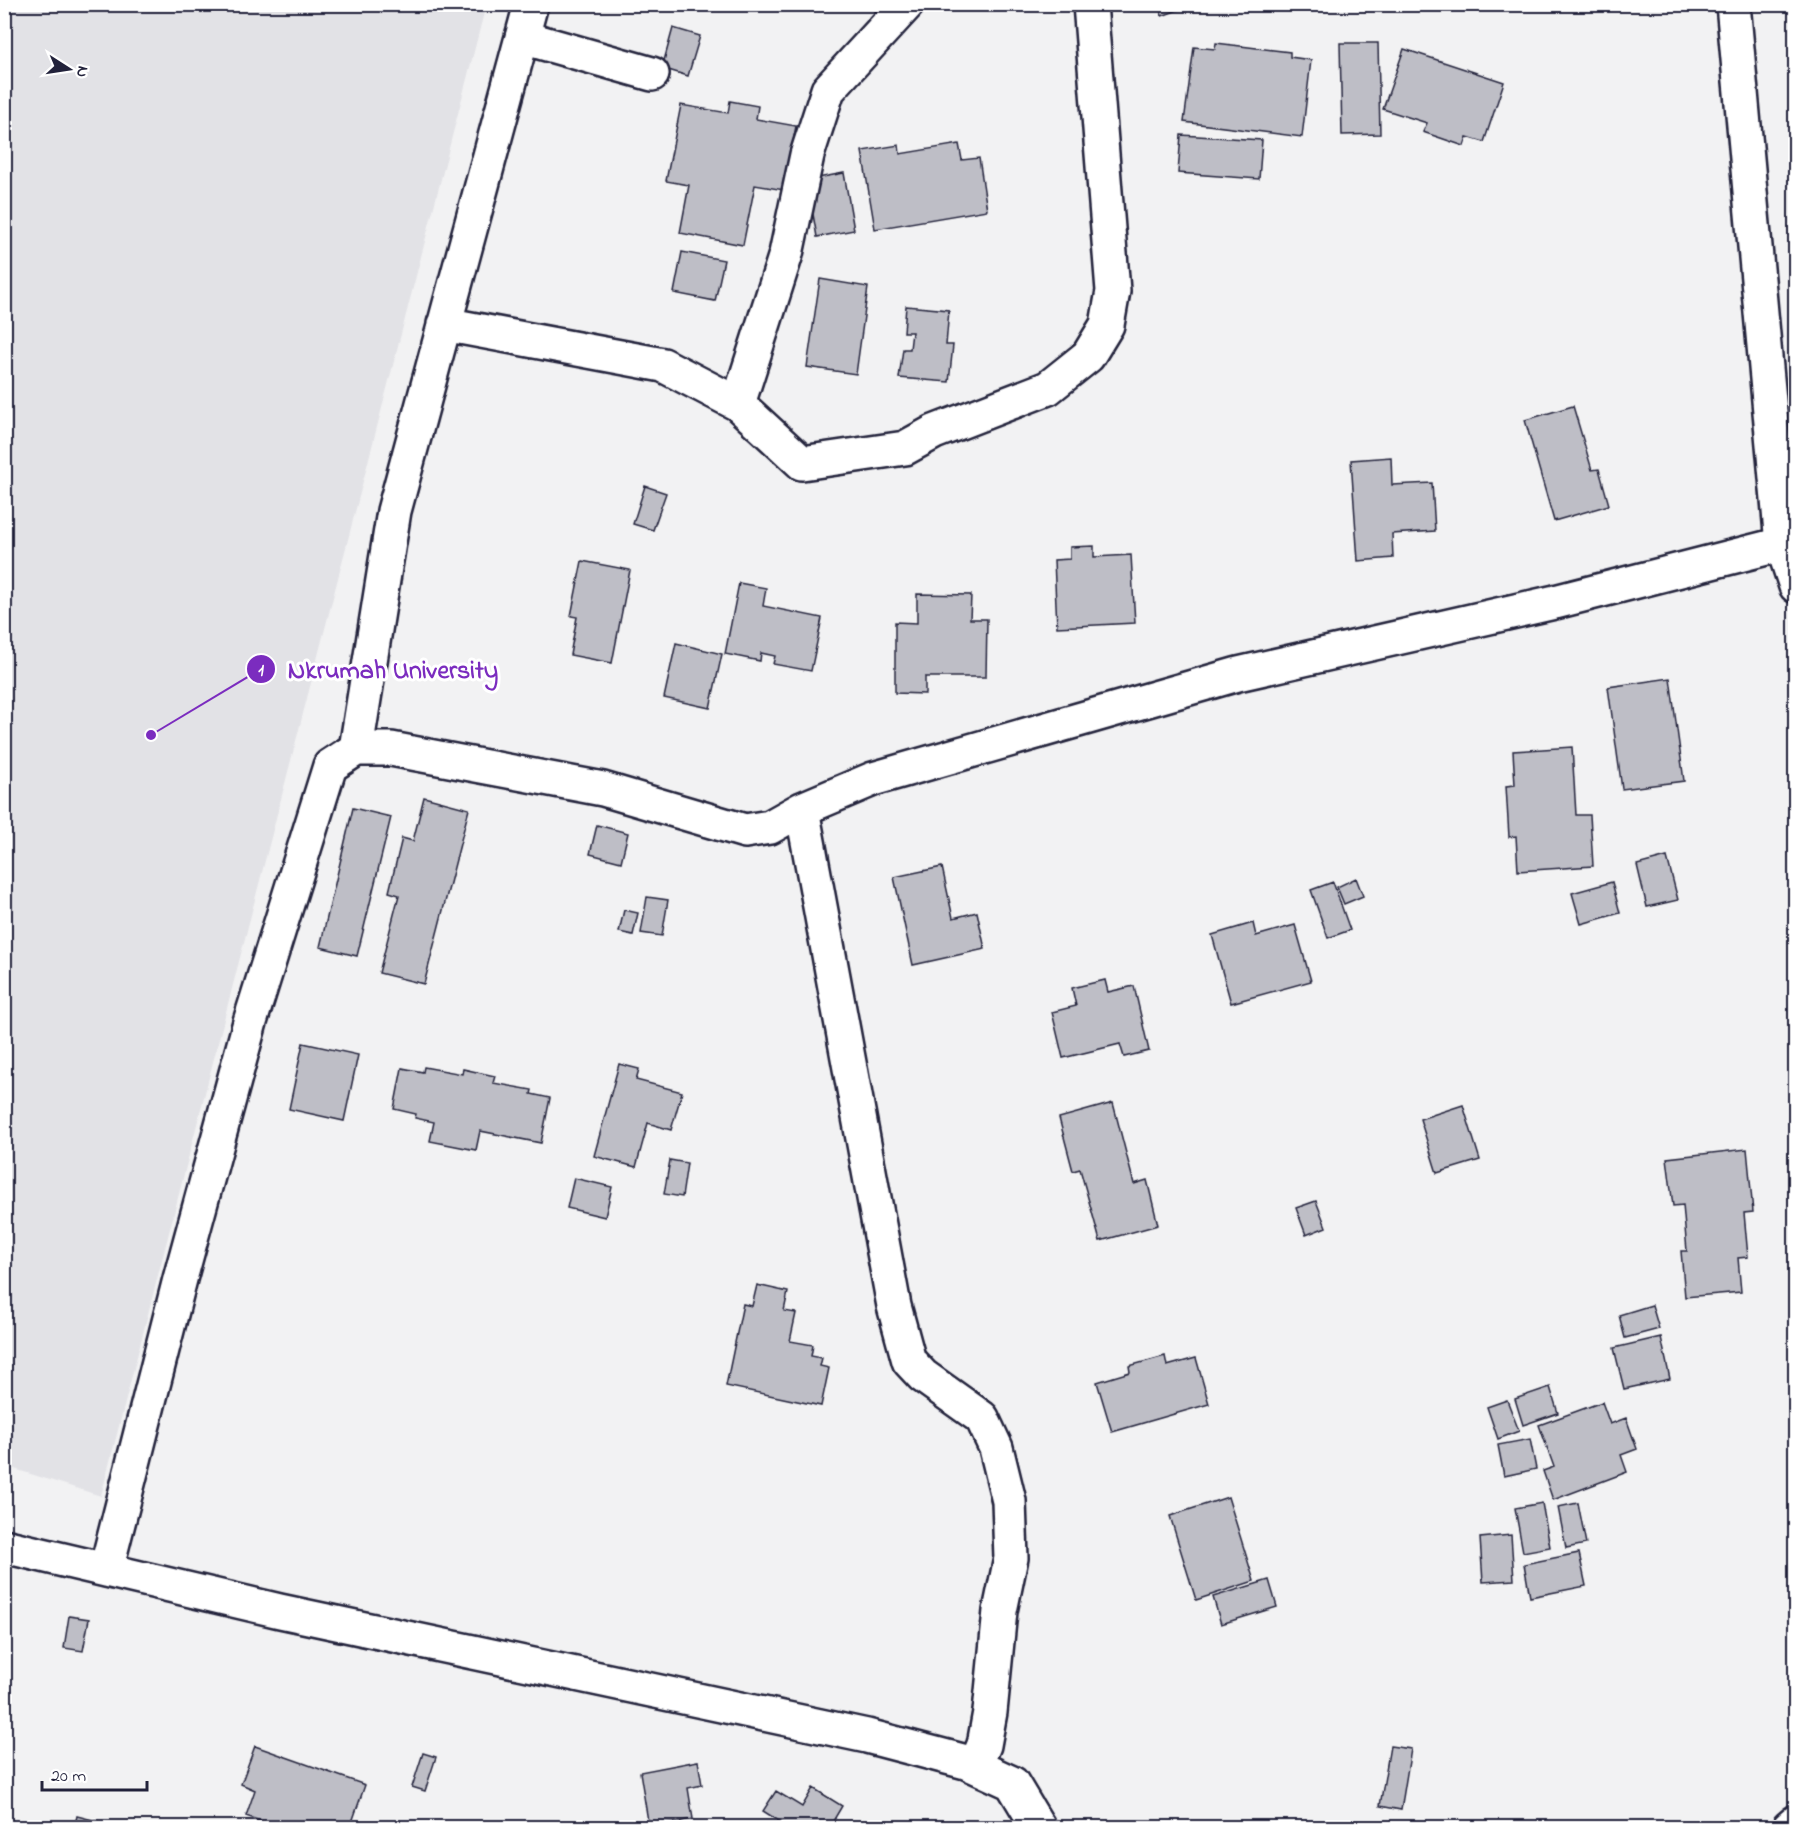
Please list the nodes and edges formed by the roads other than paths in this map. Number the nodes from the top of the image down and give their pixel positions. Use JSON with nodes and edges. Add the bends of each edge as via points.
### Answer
{"nodes":[{"id":1,"x":531,"y":4,"type":"edge"},
{"id":2,"x":907,"y":4,"type":"edge"},
{"id":3,"x":1090,"y":4,"type":"edge"},
{"id":4,"x":1733,"y":4,"type":"edge"},
{"id":5,"x":522,"y":37,"type":"junction"},
{"id":6,"x":652,"y":74,"type":"dead end"},
{"id":7,"x":444,"y":324,"type":"junction"},
{"id":8,"x":738,"y":404,"type":"junction"},
{"id":9,"x":1782,"y":544,"type":"junction"},
{"id":10,"x":1796,"y":585,"type":"edge"},
{"id":11,"x":356,"y":749,"type":"junction"},
{"id":12,"x":802,"y":809,"type":"junction"},
{"id":13,"x":4,"y":1546,"type":"edge"},
{"id":14,"x":106,"y":1570,"type":"junction"},
{"id":15,"x":975,"y":1766,"type":"junction"},
{"id":16,"x":1796,"y":1822,"type":"edge"},
{"id":17,"x":1039,"y":1827,"type":"edge"},
{"id":18,"x":1789,"y":1827,"type":"edge"}],
"edges":[{"from":1,"to":5,"type":"street"},
{"from":2,"to":8,"type":"street","via":[[828,90],[807,155],[786,254]]},
{"from":3,"to":8,"type":"street","via":[[1113,291],[1107,325],[1088,356],[1048,388],[934,432],[905,448],[802,463]]},
{"from":4,"to":9,"type":"street"},
{"from":5,"to":6,"type":"street"},
{"from":5,"to":7,"type":"street"},
{"from":7,"to":8,"type":"street","via":[[663,365]]},
{"from":7,"to":11,"type":"street","via":[[394,511]]},
{"from":9,"to":10,"type":"street"},
{"from":9,"to":12,"type":"street","via":[[1556,602],[1238,674],[873,779]]},
{"from":11,"to":12,"type":"street","via":[[391,749],[603,789],[745,831],[770,827]]},
{"from":11,"to":14,"type":"street","via":[[330,766],[298,862],[186,1257]]},
{"from":12,"to":15,"type":"street","via":[[894,1306],[909,1361],[923,1376],[982,1418],[996,1448],[1008,1502],[1011,1558],[999,1620],[990,1712],[984,1745]]},
{"from":13,"to":14,"type":"street"},
{"from":14,"to":15,"type":"street","via":[[867,1736]]},
{"from":15,"to":17,"type":"street","via":[[1012,1783]]},
{"from":16,"to":18,"type":"street"}]}
